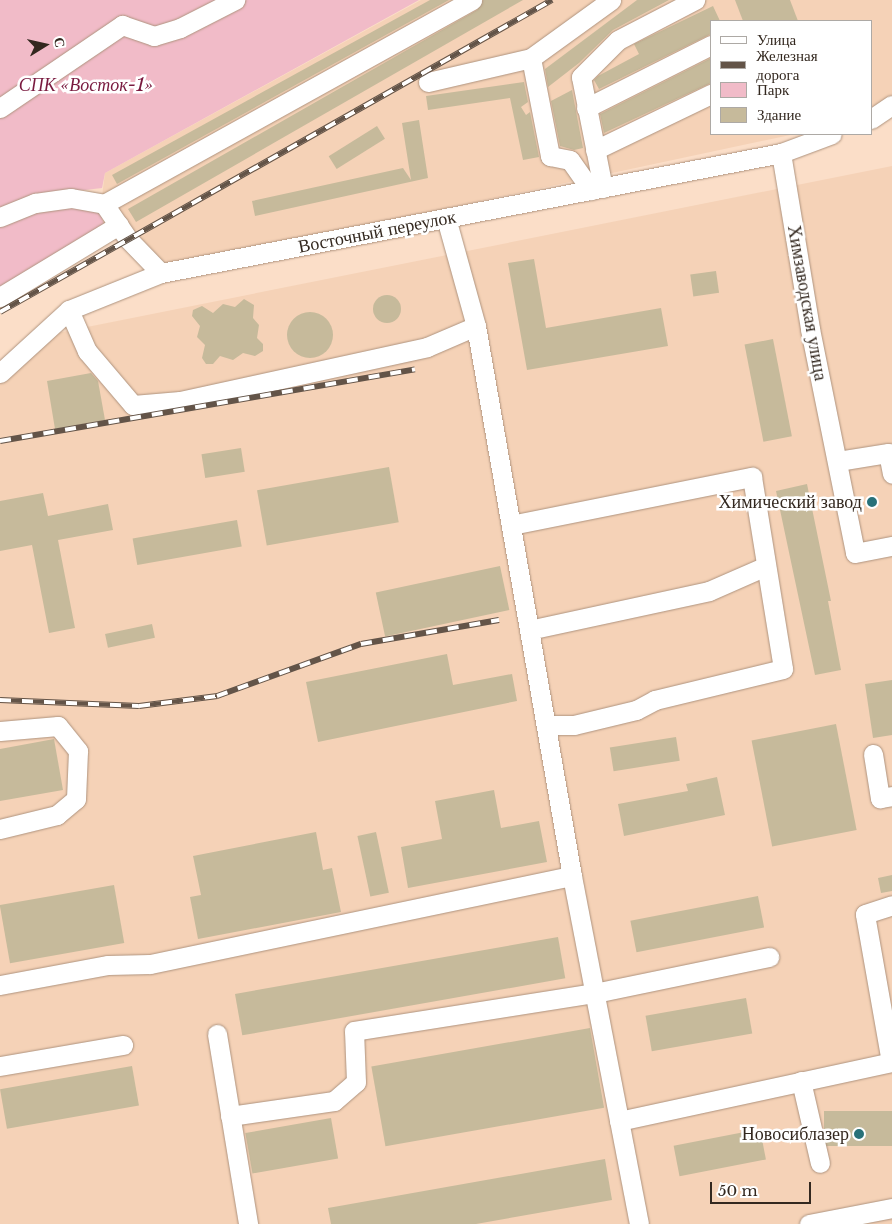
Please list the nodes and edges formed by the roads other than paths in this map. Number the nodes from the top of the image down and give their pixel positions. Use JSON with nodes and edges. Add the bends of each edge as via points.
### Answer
{"nodes":[{"id":1,"x":235,"y":0,"type":"edge"},
{"id":2,"x":472,"y":0,"type":"edge"},
{"id":3,"x":611,"y":0,"type":"edge"},
{"id":4,"x":695,"y":0,"type":"edge"},
{"id":5,"x":710,"y":46,"type":"edge"},
{"id":6,"x":531,"y":58,"type":"junction"},
{"id":7,"x":428,"y":82,"type":"dead end"},
{"id":8,"x":710,"y":94,"type":"edge"},
{"id":9,"x":892,"y":105,"type":"edge"},
{"id":10,"x":0,"y":108,"type":"edge"},
{"id":11,"x":586,"y":108,"type":"junction"},
{"id":12,"x":872,"y":118,"type":"edge"},
{"id":13,"x":829,"y":135,"type":"edge"},
{"id":14,"x":595,"y":150,"type":"junction"},
{"id":15,"x":781,"y":152,"type":"junction"},
{"id":16,"x":597,"y":189,"type":"junction"},
{"id":17,"x":104,"y":204,"type":"junction"},
{"id":18,"x":0,"y":217,"type":"edge"},
{"id":19,"x":446,"y":218,"type":"junction"},
{"id":20,"x":119,"y":225,"type":"junction"},
{"id":21,"x":161,"y":273,"type":"junction"},
{"id":22,"x":0,"y":297,"type":"edge"},
{"id":23,"x":69,"y":310,"type":"junction"},
{"id":24,"x":476,"y":326,"type":"junction"},
{"id":25,"x":0,"y":373,"type":"edge"},
{"id":26,"x":838,"y":462,"type":"junction"},
{"id":27,"x":892,"y":474,"type":"edge"},
{"id":28,"x":511,"y":525,"type":"junction"},
{"id":29,"x":892,"y":546,"type":"edge"},
{"id":30,"x":766,"y":566,"type":"junction"},
{"id":31,"x":529,"y":630,"type":"junction"},
{"id":32,"x":546,"y":725,"type":"junction"},
{"id":33,"x":0,"y":732,"type":"edge"},
{"id":34,"x":873,"y":754,"type":"dead end"},
{"id":35,"x":892,"y":796,"type":"edge"},
{"id":36,"x":0,"y":829,"type":"edge"},
{"id":37,"x":572,"y":876,"type":"junction"},
{"id":38,"x":892,"y":906,"type":"edge"},
{"id":39,"x":769,"y":957,"type":"dead end"},
{"id":40,"x":0,"y":984,"type":"edge"},
{"id":41,"x":594,"y":993,"type":"junction"},
{"id":42,"x":217,"y":1034,"type":"dead end"},
{"id":43,"x":123,"y":1045,"type":"dead end"},
{"id":44,"x":0,"y":1066,"type":"edge"},
{"id":45,"x":801,"y":1081,"type":"junction"},
{"id":46,"x":230,"y":1116,"type":"junction"},
{"id":47,"x":619,"y":1120,"type":"junction"},
{"id":48,"x":820,"y":1163,"type":"dead end"},
{"id":49,"x":892,"y":1208,"type":"edge"},
{"id":50,"x":248,"y":1224,"type":"edge"},
{"id":51,"x":639,"y":1224,"type":"edge"},
{"id":52,"x":809,"y":1224,"type":"edge"}],
"edges":[{"from":1,"to":10,"type":"street","via":[[180,28],[154,36],[122,25]]},
{"from":2,"to":17,"type":"street"},
{"from":3,"to":6,"type":"street"},
{"from":4,"to":11,"type":"street","via":[[618,40],[581,77]]},
{"from":5,"to":11,"type":"street"},
{"from":6,"to":7,"type":"street"},
{"from":6,"to":16,"type":"street","via":[[550,156],[570,160]]},
{"from":8,"to":14,"type":"street"},
{"from":9,"to":12,"type":"street"},
{"from":11,"to":14,"type":"street"},
{"from":13,"to":15,"type":"street"},
{"from":14,"to":16,"type":"street"},
{"from":15,"to":16,"type":"street","name":"Восточный переулок"},
{"from":15,"to":26,"type":"street","name":"Химзаводская улица","via":[[810,328]]},
{"from":16,"to":19,"type":"street","name":"Восточный переулок"},
{"from":17,"to":18,"type":"street","via":[[71,198],[35,203]]},
{"from":17,"to":20,"type":"street"},
{"from":19,"to":21,"type":"street","name":"Восточный переулок"},
{"from":19,"to":24,"type":"street"},
{"from":20,"to":21,"type":"street"},
{"from":20,"to":22,"type":"street"},
{"from":21,"to":23,"type":"street","name":"Восточный переулок"},
{"from":23,"to":24,"type":"street","via":[[87,351],[132,405],[180,401],[427,347]]},
{"from":23,"to":25,"type":"street","name":"Восточный переулок"},
{"from":24,"to":28,"type":"street"},
{"from":26,"to":27,"type":"street","via":[[888,453]]},
{"from":26,"to":29,"type":"street","name":"Химзаводская улица","via":[[855,553]]},
{"from":28,"to":30,"type":"street","via":[[752,477]]},
{"from":28,"to":31,"type":"street"},
{"from":30,"to":31,"type":"street","via":[[709,591]]},
{"from":30,"to":32,"type":"street","via":[[783,670],[655,700],[636,710],[574,725]]},
{"from":31,"to":32,"type":"street"},
{"from":32,"to":37,"type":"street"},
{"from":33,"to":36,"type":"street","via":[[58,726],[78,751],[76,799],[57,815]]},
{"from":34,"to":35,"type":"street","via":[[880,798]]},
{"from":37,"to":40,"type":"street","via":[[150,964],[108,965]]},
{"from":37,"to":41,"type":"street"},
{"from":38,"to":45,"type":"street","via":[[865,914],[891,1062]]},
{"from":39,"to":41,"type":"street"},
{"from":41,"to":46,"type":"street","via":[[354,1031],[356,1082],[334,1101]]},
{"from":41,"to":47,"type":"street"},
{"from":42,"to":46,"type":"street"},
{"from":43,"to":44,"type":"street"},
{"from":45,"to":47,"type":"street"},
{"from":45,"to":48,"type":"street"},
{"from":46,"to":50,"type":"street"},
{"from":47,"to":51,"type":"street"},
{"from":49,"to":52,"type":"street"}]}
